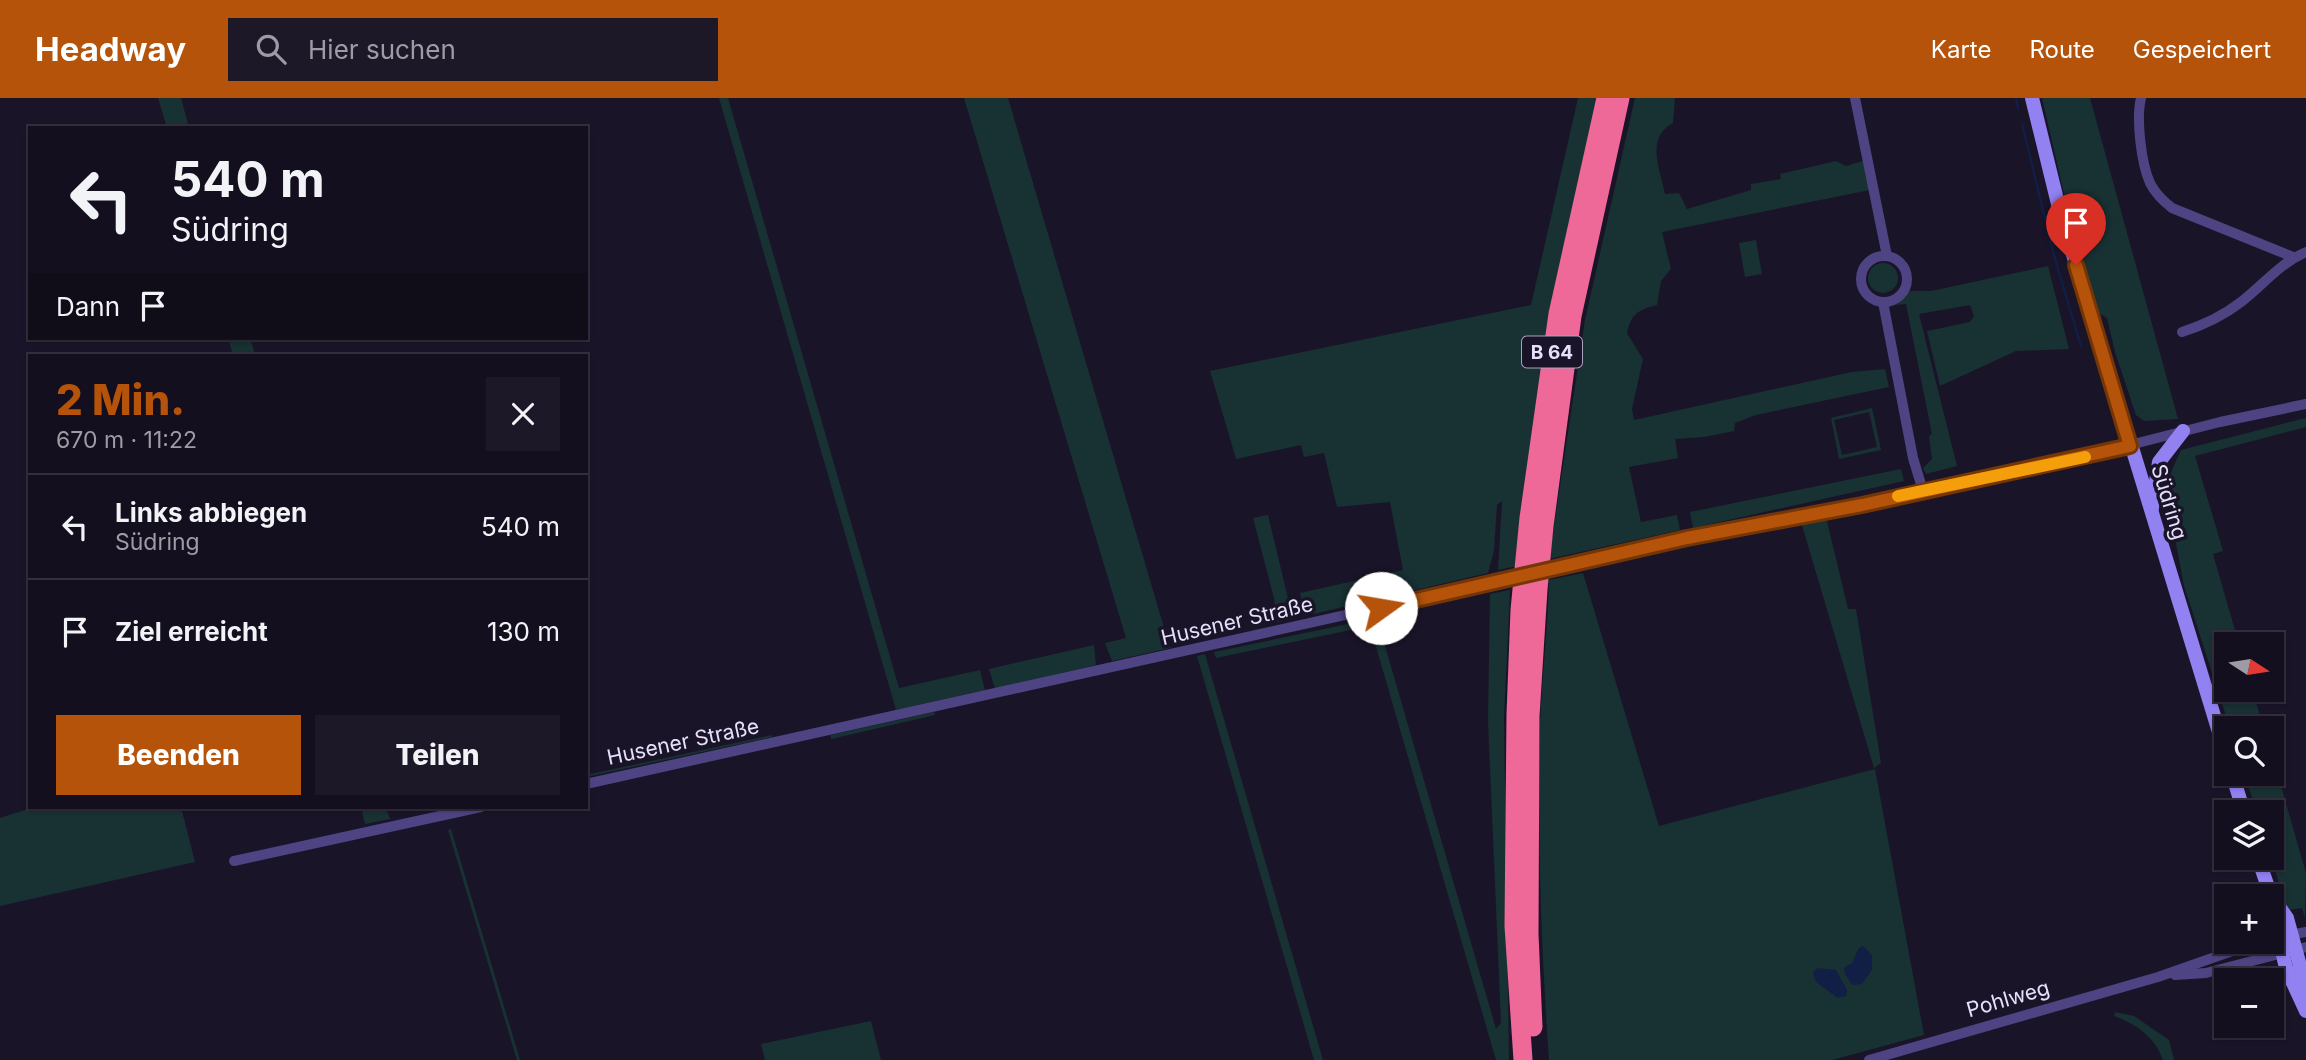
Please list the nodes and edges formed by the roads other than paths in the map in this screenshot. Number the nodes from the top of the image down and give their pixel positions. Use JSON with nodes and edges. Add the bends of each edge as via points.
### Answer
{"nodes":[{"id":1,"x":1606,"y":98,"type":"edge"},
{"id":2,"x":1620,"y":98,"type":"edge"},
{"id":3,"x":1855,"y":98,"type":"edge"},
{"id":4,"x":2032,"y":98,"type":"edge"},
{"id":5,"x":2141,"y":98,"type":"edge"},
{"id":6,"x":2306,"y":252,"type":"edge"},
{"id":7,"x":1887,"y":256,"type":"junction"},
{"id":8,"x":2293,"y":257,"type":"junction"},
{"id":9,"x":1883,"y":302,"type":"junction"},
{"id":10,"x":2182,"y":332,"type":"dead end"},
{"id":11,"x":2306,"y":404,"type":"edge"},
{"id":12,"x":2183,"y":431,"type":"junction"},
{"id":13,"x":2130,"y":446,"type":"junction"},
{"id":14,"x":1923,"y":491,"type":"junction"},
{"id":15,"x":2151,"y":512,"type":"junction"},
{"id":16,"x":2214,"y":716,"type":"edge"},
{"id":17,"x":588,"y":783,"type":"edge"},
{"id":18,"x":472,"y":809,"type":"edge"},
{"id":19,"x":234,"y":860,"type":"dead end"},
{"id":20,"x":2262,"y":870,"type":"edge"},
{"id":21,"x":2265,"y":877,"type":"junction"},
{"id":22,"x":2264,"y":884,"type":"edge"},
{"id":23,"x":2267,"y":884,"type":"edge"},
{"id":24,"x":2284,"y":914,"type":"edge"},
{"id":25,"x":2287,"y":935,"type":"edge"},
{"id":26,"x":2295,"y":950,"type":"edge"},
{"id":27,"x":2218,"y":954,"type":"edge"},
{"id":28,"x":2158,"y":976,"type":"junction"},
{"id":29,"x":2306,"y":997,"type":"edge"},
{"id":30,"x":2306,"y":1012,"type":"edge"},
{"id":31,"x":1523,"y":1060,"type":"edge"},
{"id":32,"x":1535,"y":1060,"type":"edge"},
{"id":33,"x":1870,"y":1060,"type":"edge"}],
"edges":[{"from":1,"to":31,"type":"highway","number":"B 64","via":[[1558,314],[1520,610],[1514,926]]},
{"from":2,"to":32,"type":"highway","number":"B 64","via":[[1572,316],[1539,576],[1530,729],[1529,933]]},
{"from":3,"to":7,"type":"street"},
{"from":4,"to":13,"type":"main road","name":"Südring","via":[[2060,212]]},
{"from":5,"to":8,"type":"street","via":[[2138,121],[2148,180],[2162,201]]},
{"from":6,"to":8,"type":"street"},
{"from":7,"to":9,"type":"street","via":[[1903,266],[1906,281],[1896,298]]},
{"from":7,"to":9,"type":"street","via":[[1870,260],[1861,275],[1862,287],[1871,298]]},
{"from":8,"to":10,"type":"street","via":[[2227,312]]},
{"from":9,"to":14,"type":"street"},
{"from":11,"to":12,"type":"street","name":"Husener Straße"},
{"from":12,"to":13,"type":"street","name":"Husener Straße"},
{"from":12,"to":15,"type":"main road","via":[[2159,462]]},
{"from":13,"to":14,"type":"street","name":"Husener Straße"},
{"from":13,"to":15,"type":"main road","name":"Südring"},
{"from":14,"to":17,"type":"street","name":"Husener Straße","bridge":true,"via":[[1687,538]]},
{"from":15,"to":16,"type":"main road","name":"Südring"},
{"from":18,"to":19,"type":"street"},
{"from":20,"to":21,"type":"main road"},
{"from":21,"to":22,"type":"main road"},
{"from":21,"to":23,"type":"main road"},
{"from":24,"to":25,"type":"main road"},
{"from":25,"to":26,"type":"main road"},
{"from":26,"to":28,"type":"street","name":"Pohlweg","via":[[2206,973]]},
{"from":26,"to":29,"type":"main road"},
{"from":26,"to":30,"type":"main road","via":[[2286,968]]},
{"from":27,"to":28,"type":"street","name":"Pohlweg"},
{"from":28,"to":33,"type":"street","name":"Pohlweg"}]}
